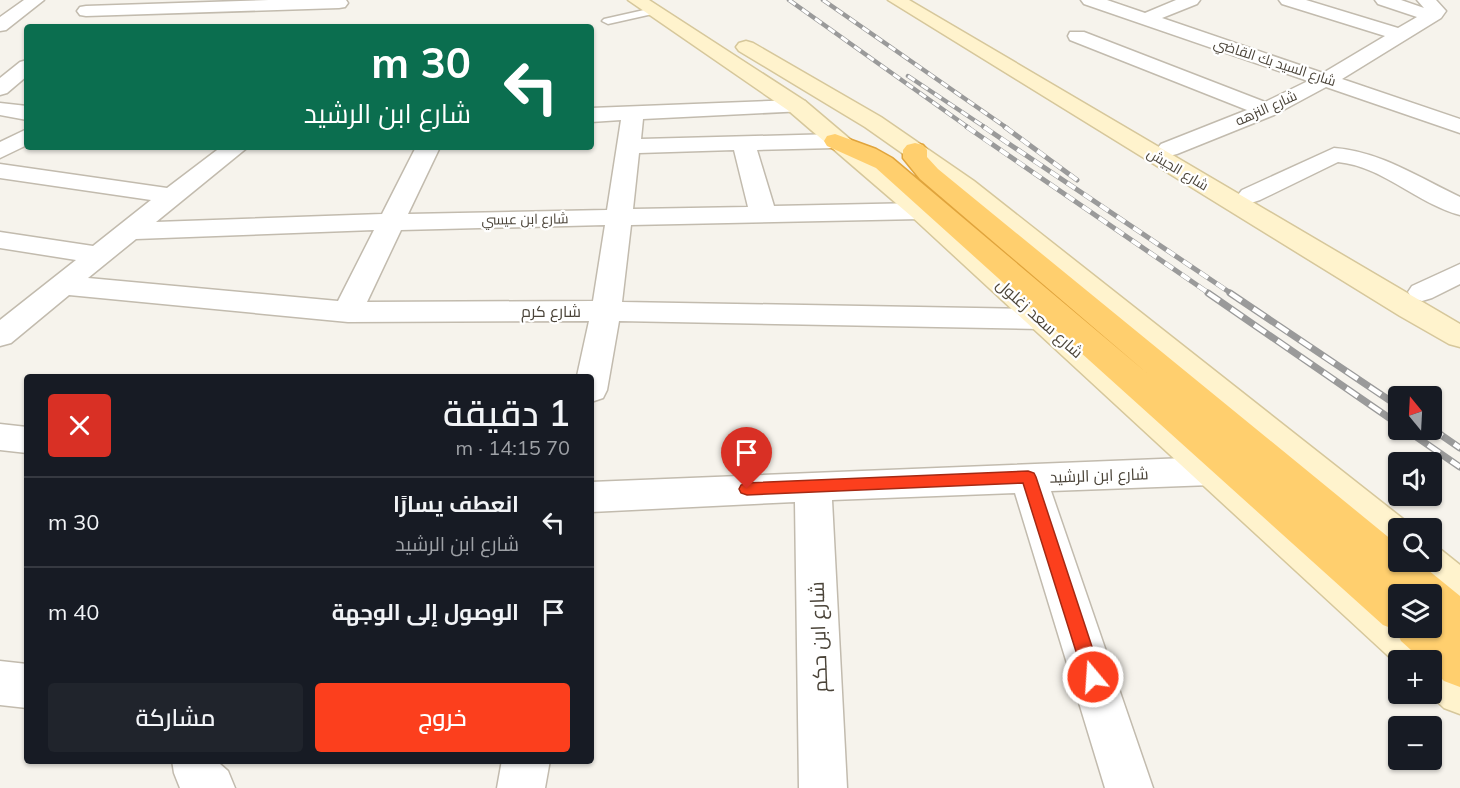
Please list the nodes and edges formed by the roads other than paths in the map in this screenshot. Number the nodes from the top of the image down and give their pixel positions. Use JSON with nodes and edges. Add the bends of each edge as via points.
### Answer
{"nodes":[{"id":1,"x":35,"y":0,"type":"edge"},
{"id":2,"x":897,"y":0,"type":"edge"},
{"id":3,"x":917,"y":0,"type":"edge"},
{"id":4,"x":1090,"y":0,"type":"edge"},
{"id":5,"x":1191,"y":0,"type":"edge"},
{"id":6,"x":1288,"y":0,"type":"edge"},
{"id":7,"x":1384,"y":0,"type":"edge"},
{"id":8,"x":1456,"y":0,"type":"edge"},
{"id":9,"x":652,"y":4,"type":"edge"},
{"id":10,"x":90,"y":6,"type":"edge"},
{"id":11,"x":338,"y":8,"type":"edge"},
{"id":12,"x":1431,"y":9,"type":"edge"},
{"id":13,"x":1460,"y":12,"type":"edge"},
{"id":14,"x":1145,"y":19,"type":"junction"},
{"id":15,"x":608,"y":21,"type":"dead end"},
{"id":16,"x":287,"y":22,"type":"dead end"},
{"id":17,"x":75,"y":24,"type":"edge"},
{"id":18,"x":0,"y":26,"type":"edge"},
{"id":19,"x":1400,"y":35,"type":"junction"},
{"id":20,"x":1077,"y":36,"type":"dead end"},
{"id":21,"x":24,"y":68,"type":"edge"},
{"id":22,"x":1327,"y":79,"type":"junction"},
{"id":23,"x":0,"y":88,"type":"edge"},
{"id":24,"x":796,"y":106,"type":"junction"},
{"id":25,"x":0,"y":109,"type":"edge"},
{"id":26,"x":1266,"y":110,"type":"junction"},
{"id":27,"x":24,"y":113,"type":"edge"},
{"id":28,"x":633,"y":114,"type":"junction"},
{"id":29,"x":594,"y":115,"type":"edge"},
{"id":30,"x":1460,"y":126,"type":"edge"},
{"id":31,"x":24,"y":138,"type":"edge"},
{"id":32,"x":835,"y":141,"type":"junction"},
{"id":33,"x":744,"y":142,"type":"junction"},
{"id":34,"x":629,"y":146,"type":"junction"},
{"id":35,"x":1169,"y":149,"type":"junction"},
{"id":36,"x":232,"y":150,"type":"edge"},
{"id":37,"x":427,"y":150,"type":"edge"},
{"id":38,"x":915,"y":150,"type":"junction"},
{"id":39,"x":0,"y":151,"type":"edge"},
{"id":40,"x":0,"y":171,"type":"edge"},
{"id":41,"x":1251,"y":195,"type":"junction"},
{"id":42,"x":172,"y":196,"type":"junction"},
{"id":43,"x":1460,"y":207,"type":"edge"},
{"id":44,"x":920,"y":211,"type":"junction"},
{"id":45,"x":763,"y":214,"type":"junction"},
{"id":46,"x":619,"y":218,"type":"junction"},
{"id":47,"x":392,"y":222,"type":"junction"},
{"id":48,"x":129,"y":231,"type":"junction"},
{"id":49,"x":0,"y":240,"type":"edge"},
{"id":50,"x":98,"y":255,"type":"junction"},
{"id":51,"x":1460,"y":273,"type":"edge"},
{"id":52,"x":63,"y":285,"type":"junction"},
{"id":53,"x":1422,"y":292,"type":"junction"},
{"id":54,"x":1053,"y":305,"type":"junction"},
{"id":55,"x":606,"y":311,"type":"junction"},
{"id":56,"x":348,"y":312,"type":"junction"},
{"id":57,"x":1460,"y":312,"type":"edge"},
{"id":58,"x":5,"y":326,"type":"edge"},
{"id":59,"x":1460,"y":337,"type":"edge"},
{"id":60,"x":594,"y":374,"type":"edge"},
{"id":61,"x":0,"y":437,"type":"edge"},
{"id":62,"x":24,"y":440,"type":"edge"},
{"id":63,"x":1211,"y":471,"type":"junction"},
{"id":64,"x":1028,"y":477,"type":"junction"},
{"id":65,"x":813,"y":486,"type":"junction"},
{"id":66,"x":594,"y":497,"type":"edge"},
{"id":67,"x":1388,"y":530,"type":"edge"},
{"id":68,"x":1439,"y":572,"type":"edge"},
{"id":69,"x":1414,"y":584,"type":"edge"},
{"id":70,"x":1460,"y":589,"type":"edge"},
{"id":71,"x":1388,"y":603,"type":"edge"},
{"id":72,"x":1442,"y":606,"type":"edge"},
{"id":73,"x":1460,"y":622,"type":"edge"},
{"id":74,"x":1428,"y":638,"type":"edge"},
{"id":75,"x":1413,"y":650,"type":"edge"},
{"id":76,"x":1460,"y":666,"type":"edge"},
{"id":77,"x":1442,"y":676,"type":"edge"},
{"id":78,"x":0,"y":683,"type":"edge"},
{"id":79,"x":24,"y":686,"type":"edge"},
{"id":80,"x":1460,"y":692,"type":"edge"},
{"id":81,"x":196,"y":764,"type":"edge"},
{"id":82,"x":525,"y":764,"type":"edge"},
{"id":83,"x":211,"y":788,"type":"edge"},
{"id":84,"x":521,"y":788,"type":"edge"},
{"id":85,"x":823,"y":788,"type":"edge"},
{"id":86,"x":1129,"y":788,"type":"edge"}],
"edges":[{"from":1,"to":18,"type":"street"},
{"from":2,"to":59,"type":"main road","name":"شارع الجيش"},
{"from":3,"to":35,"type":"main road","name":"شارع الجيش"},
{"from":4,"to":14,"type":"street","name":"شارع السيد بك القاضي"},
{"from":5,"to":14,"type":"street"},
{"from":6,"to":19,"type":"street"},
{"from":7,"to":12,"type":"street"},
{"from":8,"to":12,"type":"street","name":"شارع النزهه"},
{"from":9,"to":15,"type":"lane"},
{"from":9,"to":24,"type":"main road","name":"شارع سعد زغلول"},
{"from":9,"to":38,"type":"main road","via":[[844,104]]},
{"from":10,"to":11,"type":"street"},
{"from":10,"to":17,"type":"street"},
{"from":11,"to":16,"type":"street"},
{"from":12,"to":13,"type":"street"},
{"from":12,"to":19,"type":"street","name":"شارع النزهه"},
{"from":14,"to":22,"type":"street","name":"شارع السيد بك القاضي"},
{"from":19,"to":22,"type":"street","name":"شارع النزهه"},
{"from":20,"to":26,"type":"street"},
{"from":21,"to":23,"type":"street"},
{"from":22,"to":26,"type":"street","name":"شارع النزهه"},
{"from":22,"to":30,"type":"street","name":"شارع السيد بك القاضي"},
{"from":24,"to":28,"type":"street"},
{"from":24,"to":32,"type":"main road","name":"شارع سعد زغلول"},
{"from":25,"to":27,"type":"street"},
{"from":26,"to":35,"type":"street","name":"شارع النزهه"},
{"from":28,"to":29,"type":"street"},
{"from":28,"to":34,"type":"street"},
{"from":31,"to":39,"type":"street"},
{"from":32,"to":33,"type":"street"},
{"from":32,"to":44,"type":"main road","name":"شارع سعد زغلول"},
{"from":32,"to":54,"type":"highway","via":[[884,163]]},
{"from":33,"to":34,"type":"street"},
{"from":33,"to":45,"type":"street"},
{"from":34,"to":46,"type":"street"},
{"from":35,"to":41,"type":"main road","name":"شارع الجيش"},
{"from":36,"to":42,"type":"street"},
{"from":37,"to":47,"type":"street"},
{"from":38,"to":54,"type":"highway","via":[[915,158],[928,174]]},
{"from":38,"to":67,"type":"main road","via":[[1196,371]]},
{"from":40,"to":42,"type":"street"},
{"from":41,"to":43,"type":"street","via":[[1334,155],[1351,156]]},
{"from":41,"to":53,"type":"main road","name":"شارع الجيش"},
{"from":42,"to":48,"type":"street"},
{"from":44,"to":45,"type":"street","name":"شارع ابن عيسي"},
{"from":44,"to":54,"type":"main road","name":"شارع سعد زغلول"},
{"from":45,"to":46,"type":"street","name":"شارع ابن عيسي"},
{"from":46,"to":47,"type":"street","name":"شارع ابن عيسي"},
{"from":46,"to":55,"type":"street"},
{"from":47,"to":48,"type":"street","name":"شارع ابن عيسي"},
{"from":47,"to":56,"type":"street"},
{"from":48,"to":50,"type":"street"},
{"from":49,"to":50,"type":"street"},
{"from":50,"to":52,"type":"street"},
{"from":51,"to":53,"type":"street"},
{"from":52,"to":56,"type":"street","name":"شارع كرم"},
{"from":52,"to":58,"type":"street"},
{"from":53,"to":57,"type":"main road","name":"شارع الجيش"},
{"from":54,"to":55,"type":"street","name":"شارع كرم"},
{"from":54,"to":63,"type":"main road","name":"شارع سعد زغلول"},
{"from":54,"to":69,"type":"highway"},
{"from":54,"to":71,"type":"highway"},
{"from":55,"to":56,"type":"street","name":"شارع كرم"},
{"from":55,"to":60,"type":"street"},
{"from":61,"to":62,"type":"street"},
{"from":63,"to":64,"type":"street","name":"شارع ابن الرشيد"},
{"from":63,"to":75,"type":"main road","name":"شارع سعد زغلول"},
{"from":64,"to":65,"type":"street","name":"شارع ابن الرشيد"},
{"from":64,"to":86,"type":"street"},
{"from":65,"to":66,"type":"street","name":"شارع ابن الرشيد"},
{"from":65,"to":85,"type":"street","name":"شارع ابن حكم"},
{"from":68,"to":70,"type":"main road"},
{"from":72,"to":73,"type":"highway"},
{"from":74,"to":76,"type":"highway"},
{"from":77,"to":80,"type":"main road"},
{"from":78,"to":79,"type":"street"},
{"from":81,"to":83,"type":"street","via":[[196,772]]},
{"from":82,"to":84,"type":"street"}]}
